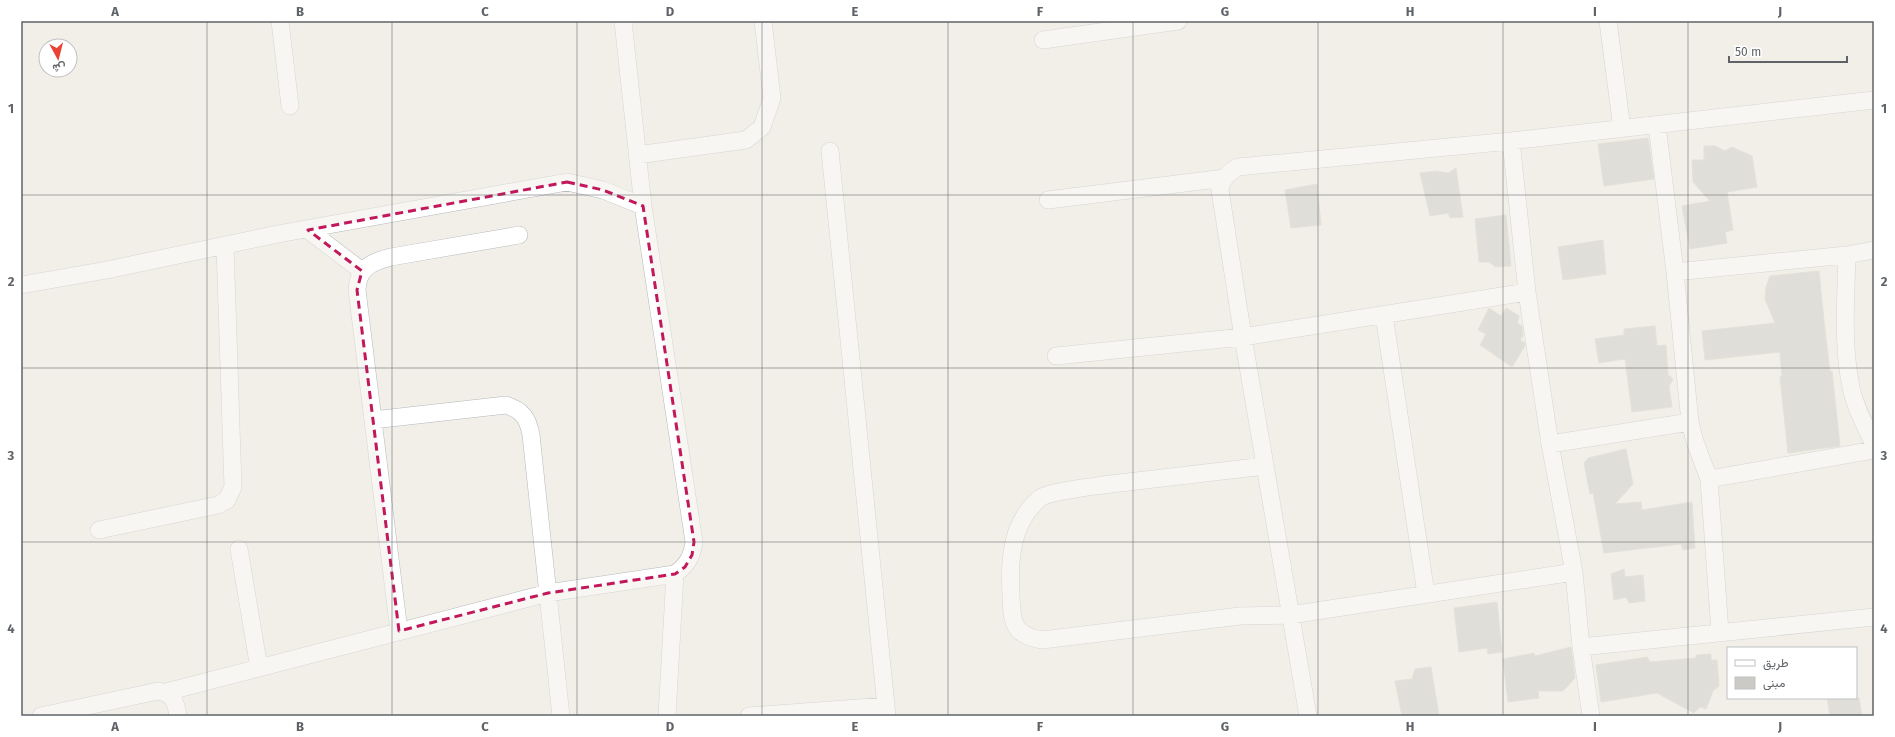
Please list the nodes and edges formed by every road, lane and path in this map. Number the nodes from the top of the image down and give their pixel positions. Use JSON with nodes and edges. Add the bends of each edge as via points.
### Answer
{"nodes":[{"id":1,"x":280,"y":21,"type":"edge"},
{"id":2,"x":623,"y":21,"type":"edge"},
{"id":3,"x":763,"y":21,"type":"edge"},
{"id":4,"x":1178,"y":21,"type":"edge"},
{"id":5,"x":1608,"y":21,"type":"edge"},
{"id":6,"x":1043,"y":40,"type":"dead end"},
{"id":7,"x":1874,"y":100,"type":"edge"},
{"id":8,"x":290,"y":106,"type":"dead end"},
{"id":9,"x":1657,"y":125,"type":"junction"},
{"id":10,"x":1622,"y":129,"type":"junction"},
{"id":11,"x":1511,"y":141,"type":"junction"},
{"id":12,"x":830,"y":151,"type":"dead end"},
{"id":13,"x":637,"y":155,"type":"junction"},
{"id":14,"x":1225,"y":178,"type":"junction"},
{"id":15,"x":1048,"y":200,"type":"dead end"},
{"id":16,"x":643,"y":206,"type":"junction"},
{"id":17,"x":308,"y":230,"type":"junction"},
{"id":18,"x":519,"y":235,"type":"dead end"},
{"id":19,"x":225,"y":245,"type":"junction"},
{"id":20,"x":1874,"y":250,"type":"edge"},
{"id":21,"x":1847,"y":255,"type":"junction"},
{"id":22,"x":362,"y":271,"type":"junction"},
{"id":23,"x":1675,"y":272,"type":"junction"},
{"id":24,"x":21,"y":285,"type":"edge"},
{"id":25,"x":1527,"y":292,"type":"junction"},
{"id":26,"x":1384,"y":315,"type":"junction"},
{"id":27,"x":1243,"y":337,"type":"junction"},
{"id":28,"x":1056,"y":356,"type":"dead end"},
{"id":29,"x":373,"y":420,"type":"junction"},
{"id":30,"x":1690,"y":422,"type":"junction"},
{"id":31,"x":1550,"y":444,"type":"junction"},
{"id":32,"x":1874,"y":444,"type":"edge"},
{"id":33,"x":1874,"y":450,"type":"edge"},
{"id":34,"x":1265,"y":466,"type":"junction"},
{"id":35,"x":1709,"y":479,"type":"junction"},
{"id":36,"x":99,"y":530,"type":"dead end"},
{"id":37,"x":238,"y":549,"type":"dead end"},
{"id":38,"x":1574,"y":572,"type":"junction"},
{"id":39,"x":675,"y":574,"type":"junction"},
{"id":40,"x":548,"y":593,"type":"junction"},
{"id":41,"x":1426,"y":594,"type":"junction"},
{"id":42,"x":1290,"y":615,"type":"junction"},
{"id":43,"x":1874,"y":617,"type":"edge"},
{"id":44,"x":400,"y":631,"type":"junction"},
{"id":45,"x":1720,"y":632,"type":"junction"},
{"id":46,"x":1581,"y":648,"type":"junction"},
{"id":47,"x":259,"y":668,"type":"junction"},
{"id":48,"x":166,"y":692,"type":"junction"},
{"id":49,"x":886,"y":711,"type":"edge"},
{"id":50,"x":41,"y":716,"type":"edge"},
{"id":51,"x":178,"y":716,"type":"edge"},
{"id":52,"x":561,"y":716,"type":"edge"},
{"id":53,"x":667,"y":716,"type":"edge"},
{"id":54,"x":749,"y":716,"type":"edge"},
{"id":55,"x":1308,"y":716,"type":"edge"},
{"id":56,"x":1591,"y":716,"type":"edge"}],
"edges":[{"from":1,"to":8,"type":"street"},
{"from":2,"to":13,"type":"street"},
{"from":3,"to":13,"type":"street","via":[[772,98],[762,127],[746,140]]},
{"from":4,"to":6,"type":"street"},
{"from":5,"to":10,"type":"street"},
{"from":7,"to":9,"type":"street"},
{"from":9,"to":10,"type":"street"},
{"from":9,"to":23,"type":"street"},
{"from":10,"to":11,"type":"street"},
{"from":11,"to":14,"type":"street","via":[[1238,167],[1230,171]]},
{"from":11,"to":25,"type":"street"},
{"from":12,"to":49,"type":"street"},
{"from":13,"to":16,"type":"street"},
{"from":14,"to":15,"type":"street"},
{"from":14,"to":27,"type":"street","via":[[1220,190]]},
{"from":16,"to":17,"type":"street","via":[[603,190],[567,182]]},
{"from":16,"to":39,"type":"street","via":[[694,542],[692,555],[685,567]]},
{"from":17,"to":19,"type":"street"},
{"from":17,"to":22,"type":"street"},
{"from":18,"to":22,"type":"street","via":[[390,256],[374,262]]},
{"from":19,"to":24,"type":"street"},
{"from":19,"to":36,"type":"street","via":[[233,487],[227,500],[218,505]]},
{"from":20,"to":21,"type":"street"},
{"from":21,"to":23,"type":"street"},
{"from":21,"to":32,"type":"street","via":[[1845,312],[1851,388],[1858,411]]},
{"from":22,"to":29,"type":"street","via":[[357,280],[357,290]]},
{"from":23,"to":30,"type":"street"},
{"from":25,"to":26,"type":"street"},
{"from":25,"to":31,"type":"street"},
{"from":26,"to":27,"type":"street"},
{"from":26,"to":41,"type":"street"},
{"from":27,"to":28,"type":"street"},
{"from":27,"to":34,"type":"street"},
{"from":29,"to":40,"type":"street","via":[[506,406],[516,408],[524,415],[529,423],[531,435]]},
{"from":29,"to":44,"type":"street"},
{"from":30,"to":31,"type":"street"},
{"from":30,"to":35,"type":"street"},
{"from":31,"to":38,"type":"street"},
{"from":33,"to":35,"type":"street"},
{"from":34,"to":42,"type":"street"},
{"from":34,"to":42,"type":"street","via":[[1074,489],[1042,497],[1021,521],[1014,541],[1010,567],[1012,618],[1018,630],[1028,637],[1042,640],[1219,618]]},
{"from":35,"to":45,"type":"street"},
{"from":37,"to":47,"type":"street"},
{"from":38,"to":41,"type":"street"},
{"from":38,"to":46,"type":"street"},
{"from":39,"to":40,"type":"street"},
{"from":39,"to":53,"type":"street"},
{"from":40,"to":44,"type":"street"},
{"from":40,"to":52,"type":"street"},
{"from":41,"to":42,"type":"street"},
{"from":42,"to":55,"type":"street"},
{"from":43,"to":45,"type":"street"},
{"from":44,"to":47,"type":"street"},
{"from":45,"to":46,"type":"street"},
{"from":46,"to":56,"type":"street"},
{"from":47,"to":48,"type":"street"},
{"from":48,"to":50,"type":"street","via":[[150,692]]},
{"from":48,"to":51,"type":"street","via":[[172,696]]},
{"from":49,"to":54,"type":"street"}]}
